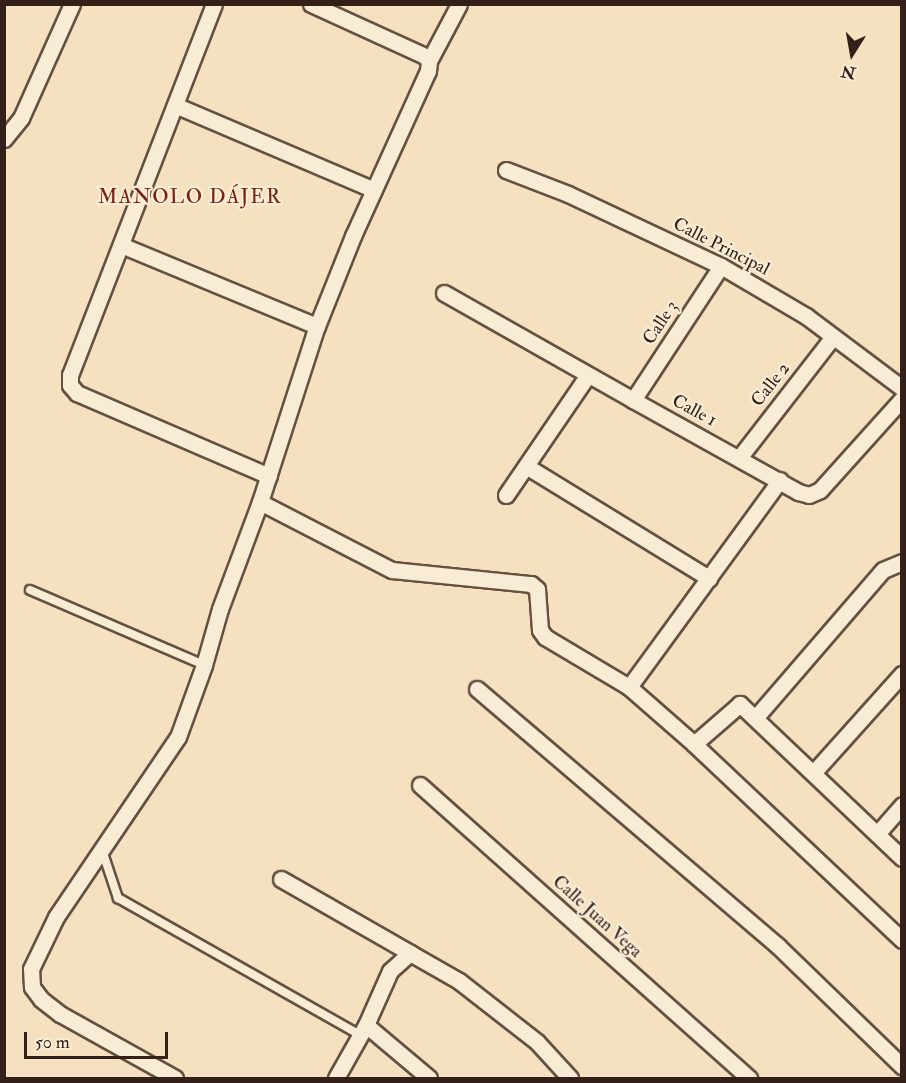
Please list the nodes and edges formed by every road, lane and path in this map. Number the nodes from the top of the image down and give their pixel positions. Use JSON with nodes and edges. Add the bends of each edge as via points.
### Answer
{"nodes":[{"id":1,"x":72,"y":4,"type":"edge"},
{"id":2,"x":214,"y":4,"type":"edge"},
{"id":3,"x":311,"y":4,"type":"edge"},
{"id":4,"x":459,"y":4,"type":"edge"},
{"id":5,"x":331,"y":9,"type":"edge"},
{"id":6,"x":429,"y":61,"type":"junction"},
{"id":7,"x":175,"y":105,"type":"junction"},
{"id":8,"x":4,"y":139,"type":"edge"},
{"id":9,"x":506,"y":170,"type":"dead end"},
{"id":10,"x":374,"y":190,"type":"junction"},
{"id":11,"x":121,"y":245,"type":"junction"},
{"id":12,"x":721,"y":266,"type":"junction"},
{"id":13,"x":444,"y":293,"type":"dead end"},
{"id":14,"x":317,"y":326,"type":"junction"},
{"id":15,"x":834,"y":337,"type":"junction"},
{"id":16,"x":588,"y":375,"type":"junction"},
{"id":17,"x":902,"y":388,"type":"edge"},
{"id":18,"x":902,"y":399,"type":"edge"},
{"id":19,"x":633,"y":400,"type":"junction"},
{"id":20,"x":739,"y":458,"type":"junction"},
{"id":21,"x":526,"y":466,"type":"junction"},
{"id":22,"x":269,"y":476,"type":"junction"},
{"id":23,"x":780,"y":480,"type":"junction"},
{"id":24,"x":507,"y":495,"type":"dead end"},
{"id":25,"x":260,"y":502,"type":"junction"},
{"id":26,"x":902,"y":562,"type":"edge"},
{"id":27,"x":709,"y":578,"type":"junction"},
{"id":28,"x":30,"y":590,"type":"dead end"},
{"id":29,"x":204,"y":665,"type":"junction"},
{"id":30,"x":902,"y":674,"type":"edge"},
{"id":31,"x":629,"y":687,"type":"junction"},
{"id":32,"x":477,"y":689,"type":"dead end"},
{"id":33,"x":756,"y":717,"type":"junction"},
{"id":34,"x":694,"y":744,"type":"junction"},
{"id":35,"x":813,"y":772,"type":"junction"},
{"id":36,"x":420,"y":785,"type":"dead end"},
{"id":37,"x":902,"y":805,"type":"edge"},
{"id":38,"x":877,"y":834,"type":"junction"},
{"id":39,"x":102,"y":849,"type":"junction"},
{"id":40,"x":902,"y":858,"type":"edge"},
{"id":41,"x":281,"y":879,"type":"dead end"},
{"id":42,"x":902,"y":940,"type":"edge"},
{"id":43,"x":410,"y":953,"type":"junction"},
{"id":44,"x":363,"y":1030,"type":"junction"},
{"id":45,"x":902,"y":1066,"type":"edge"},
{"id":46,"x":175,"y":1078,"type":"edge"},
{"id":47,"x":336,"y":1078,"type":"edge"},
{"id":48,"x":429,"y":1078,"type":"edge"},
{"id":49,"x":570,"y":1078,"type":"edge"},
{"id":50,"x":749,"y":1078,"type":"edge"}],
"edges":[{"from":1,"to":8,"type":"street","via":[[21,118]]},
{"from":2,"to":7,"type":"street"},
{"from":3,"to":5,"type":"street"},
{"from":4,"to":6,"type":"street"},
{"from":5,"to":6,"type":"street"},
{"from":6,"to":10,"type":"street","via":[[428,71]]},
{"from":7,"to":10,"type":"street"},
{"from":7,"to":11,"type":"street"},
{"from":9,"to":12,"type":"street","name":"Calle Principal","via":[[568,194]]},
{"from":10,"to":14,"type":"street"},
{"from":11,"to":14,"type":"street"},
{"from":11,"to":22,"type":"street","via":[[70,375],[70,385],[77,393]]},
{"from":12,"to":15,"type":"street","name":"Calle Principal"},
{"from":12,"to":19,"type":"street","name":"Calle 3"},
{"from":13,"to":16,"type":"street","name":"Calle 1"},
{"from":14,"to":22,"type":"street"},
{"from":15,"to":17,"type":"street","name":"Calle Principal"},
{"from":15,"to":20,"type":"street","name":"Calle 2"},
{"from":16,"to":19,"type":"street","name":"Calle 1"},
{"from":16,"to":21,"type":"street"},
{"from":18,"to":23,"type":"street","name":"Calle 1","via":[[820,490],[809,495]]},
{"from":19,"to":20,"type":"street","name":"Calle 1"},
{"from":20,"to":23,"type":"street","name":"Calle 1"},
{"from":21,"to":24,"type":"street"},
{"from":21,"to":27,"type":"street"},
{"from":22,"to":25,"type":"street"},
{"from":23,"to":27,"type":"street"},
{"from":25,"to":29,"type":"street","via":[[220,609]]},
{"from":25,"to":31,"type":"street","via":[[392,570],[531,584],[537,589],[540,630],[545,637]]},
{"from":26,"to":33,"type":"street","via":[[884,570]]},
{"from":27,"to":31,"type":"street"},
{"from":28,"to":29,"type":"lane"},
{"from":29,"to":39,"type":"street","via":[[178,737]]},
{"from":30,"to":35,"type":"street"},
{"from":31,"to":34,"type":"street"},
{"from":32,"to":45,"type":"street","via":[[777,946]]},
{"from":33,"to":34,"type":"street","via":[[740,704]]},
{"from":33,"to":35,"type":"street"},
{"from":34,"to":42,"type":"street"},
{"from":35,"to":38,"type":"street"},
{"from":36,"to":50,"type":"street","name":"Calle Juan Vega"},
{"from":37,"to":38,"type":"street"},
{"from":38,"to":40,"type":"street"},
{"from":39,"to":44,"type":"lane","via":[[118,898]]},
{"from":39,"to":46,"type":"street","via":[[56,917],[31,969],[32,987],[60,1014]]},
{"from":41,"to":43,"type":"street"},
{"from":43,"to":44,"type":"street","via":[[390,971]]},
{"from":43,"to":49,"type":"street","via":[[468,988],[537,1042]]},
{"from":44,"to":47,"type":"street"},
{"from":44,"to":48,"type":"street"}]}
